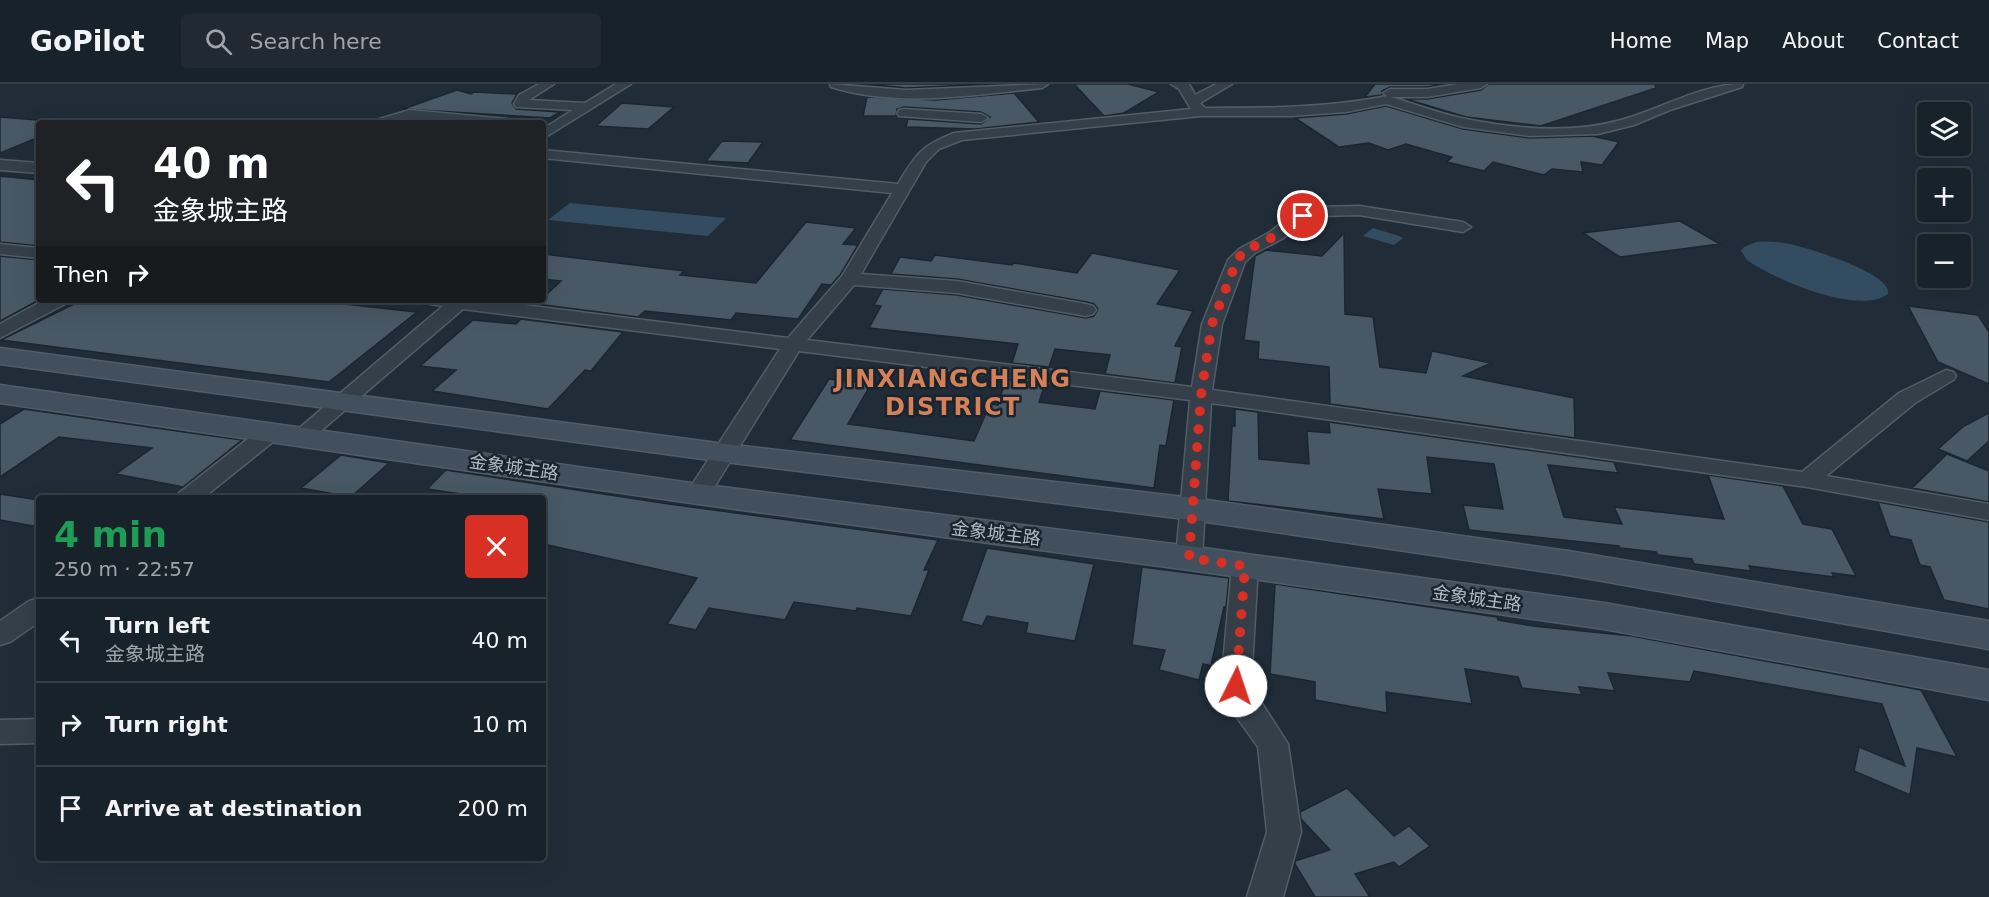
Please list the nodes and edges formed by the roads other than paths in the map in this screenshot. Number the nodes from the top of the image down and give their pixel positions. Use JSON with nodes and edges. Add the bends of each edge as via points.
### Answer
{"nodes":[{"id":1,"x":548,"y":84,"type":"edge"},
{"id":2,"x":625,"y":84,"type":"edge"},
{"id":3,"x":836,"y":84,"type":"edge"},
{"id":4,"x":1042,"y":84,"type":"edge"},
{"id":5,"x":1177,"y":84,"type":"edge"},
{"id":6,"x":1226,"y":84,"type":"edge"},
{"id":7,"x":1376,"y":84,"type":"edge"},
{"id":8,"x":1481,"y":84,"type":"edge"},
{"id":9,"x":1737,"y":84,"type":"edge"},
{"id":10,"x":1388,"y":97,"type":"junction"},
{"id":11,"x":588,"y":107,"type":"junction"},
{"id":12,"x":1197,"y":107,"type":"junction"},
{"id":13,"x":904,"y":113,"type":"dead end"},
{"id":14,"x":391,"y":120,"type":"edge"},
{"id":15,"x":475,"y":120,"type":"edge"},
{"id":16,"x":546,"y":135,"type":"edge"},
{"id":17,"x":959,"y":136,"type":"junction"},
{"id":18,"x":546,"y":154,"type":"edge"},
{"id":19,"x":0,"y":166,"type":"edge"},
{"id":20,"x":36,"y":168,"type":"edge"},
{"id":21,"x":901,"y":189,"type":"junction"},
{"id":22,"x":1463,"y":227,"type":"dead end"},
{"id":23,"x":0,"y":249,"type":"edge"},
{"id":24,"x":36,"y":254,"type":"edge"},
{"id":25,"x":849,"y":279,"type":"junction"},
{"id":26,"x":53,"y":303,"type":"edge"},
{"id":27,"x":459,"y":303,"type":"joint"},
{"id":28,"x":1086,"y":310,"type":"dead end"},
{"id":29,"x":0,"y":332,"type":"edge"},
{"id":30,"x":793,"y":344,"type":"junction"},
{"id":31,"x":0,"y":356,"type":"edge"},
{"id":32,"x":1946,"y":376,"type":"dead end"},
{"id":33,"x":0,"y":394,"type":"edge"},
{"id":34,"x":1201,"y":395,"type":"junction"},
{"id":35,"x":339,"y":402,"type":"junction"},
{"id":36,"x":286,"y":434,"type":"junction"},
{"id":37,"x":725,"y":453,"type":"junction"},
{"id":38,"x":1807,"y":480,"type":"junction"},
{"id":39,"x":698,"y":494,"type":"junction"},
{"id":40,"x":193,"y":495,"type":"edge"},
{"id":41,"x":1193,"y":509,"type":"junction"},
{"id":42,"x":1989,"y":512,"type":"edge"},
{"id":43,"x":1189,"y":558,"type":"junction"},
{"id":44,"x":1245,"y":566,"type":"junction"},
{"id":45,"x":1695,"y":585,"type":"junction"},
{"id":46,"x":36,"y":610,"type":"edge"},
{"id":47,"x":0,"y":635,"type":"edge"},
{"id":48,"x":1989,"y":635,"type":"edge"},
{"id":49,"x":1720,"y":637,"type":"junction"},
{"id":50,"x":1989,"y":685,"type":"edge"},
{"id":51,"x":36,"y":731,"type":"edge"},
{"id":52,"x":0,"y":732,"type":"edge"},
{"id":53,"x":1264,"y":897,"type":"edge"}],
"edges":[{"from":1,"to":11,"type":"street","via":[[524,98],[521,104]]},
{"from":2,"to":11,"type":"street"},
{"from":3,"to":4,"type":"street","via":[[863,91],[919,93],[998,93]]},
{"from":5,"to":12,"type":"street","via":[[1184,87]]},
{"from":6,"to":12,"type":"street"},
{"from":7,"to":10,"type":"street"},
{"from":8,"to":10,"type":"street"},
{"from":9,"to":10,"type":"street","via":[[1629,122],[1598,130],[1566,132],[1529,132],[1463,123]]},
{"from":10,"to":12,"type":"street","via":[[1346,108],[1291,112]]},
{"from":11,"to":16,"type":"street"},
{"from":12,"to":17,"type":"street"},
{"from":13,"to":17,"type":"street","via":[[985,116]]},
{"from":14,"to":15,"type":"street","via":[[410,114]]},
{"from":17,"to":21,"type":"street","via":[[934,146]]},
{"from":18,"to":21,"type":"street"},
{"from":19,"to":20,"type":"street"},
{"from":21,"to":25,"type":"street"},
{"from":22,"to":34,"type":"street","via":[[1363,211],[1319,212],[1296,219],[1273,237],[1244,251],[1212,324]]},
{"from":23,"to":24,"type":"street"},
{"from":25,"to":28,"type":"street","via":[[957,287]]},
{"from":25,"to":30,"type":"street"},
{"from":26,"to":29,"type":"street"},
{"from":27,"to":30,"type":"street"},
{"from":27,"to":35,"type":"street"},
{"from":30,"to":34,"type":"street"},
{"from":30,"to":37,"type":"street"},
{"from":31,"to":35,"type":"main road"},
{"from":32,"to":38,"type":"street","via":[[1907,398]]},
{"from":33,"to":36,"type":"main road","name":"金象城主路"},
{"from":34,"to":38,"type":"street"},
{"from":34,"to":41,"type":"street"},
{"from":35,"to":36,"type":"street"},
{"from":35,"to":37,"type":"main road"},
{"from":36,"to":39,"type":"main road","name":"金象城主路"},
{"from":36,"to":40,"type":"street"},
{"from":37,"to":39,"type":"street"},
{"from":37,"to":41,"type":"main road"},
{"from":38,"to":42,"type":"street"},
{"from":39,"to":43,"type":"main road","name":"金象城主路"},
{"from":41,"to":43,"type":"street"},
{"from":41,"to":45,"type":"main road"},
{"from":43,"to":44,"type":"main road","name":"金象城主路"},
{"from":44,"to":49,"type":"main road","name":"金象城主路","via":[[1604,616]]},
{"from":44,"to":53,"type":"street","via":[[1236,686],[1273,744],[1284,832]]},
{"from":45,"to":48,"type":"main road"},
{"from":45,"to":49,"type":"main road"},
{"from":46,"to":47,"type":"street"},
{"from":49,"to":50,"type":"main road","name":"金象城主路"},
{"from":51,"to":52,"type":"street"}]}
